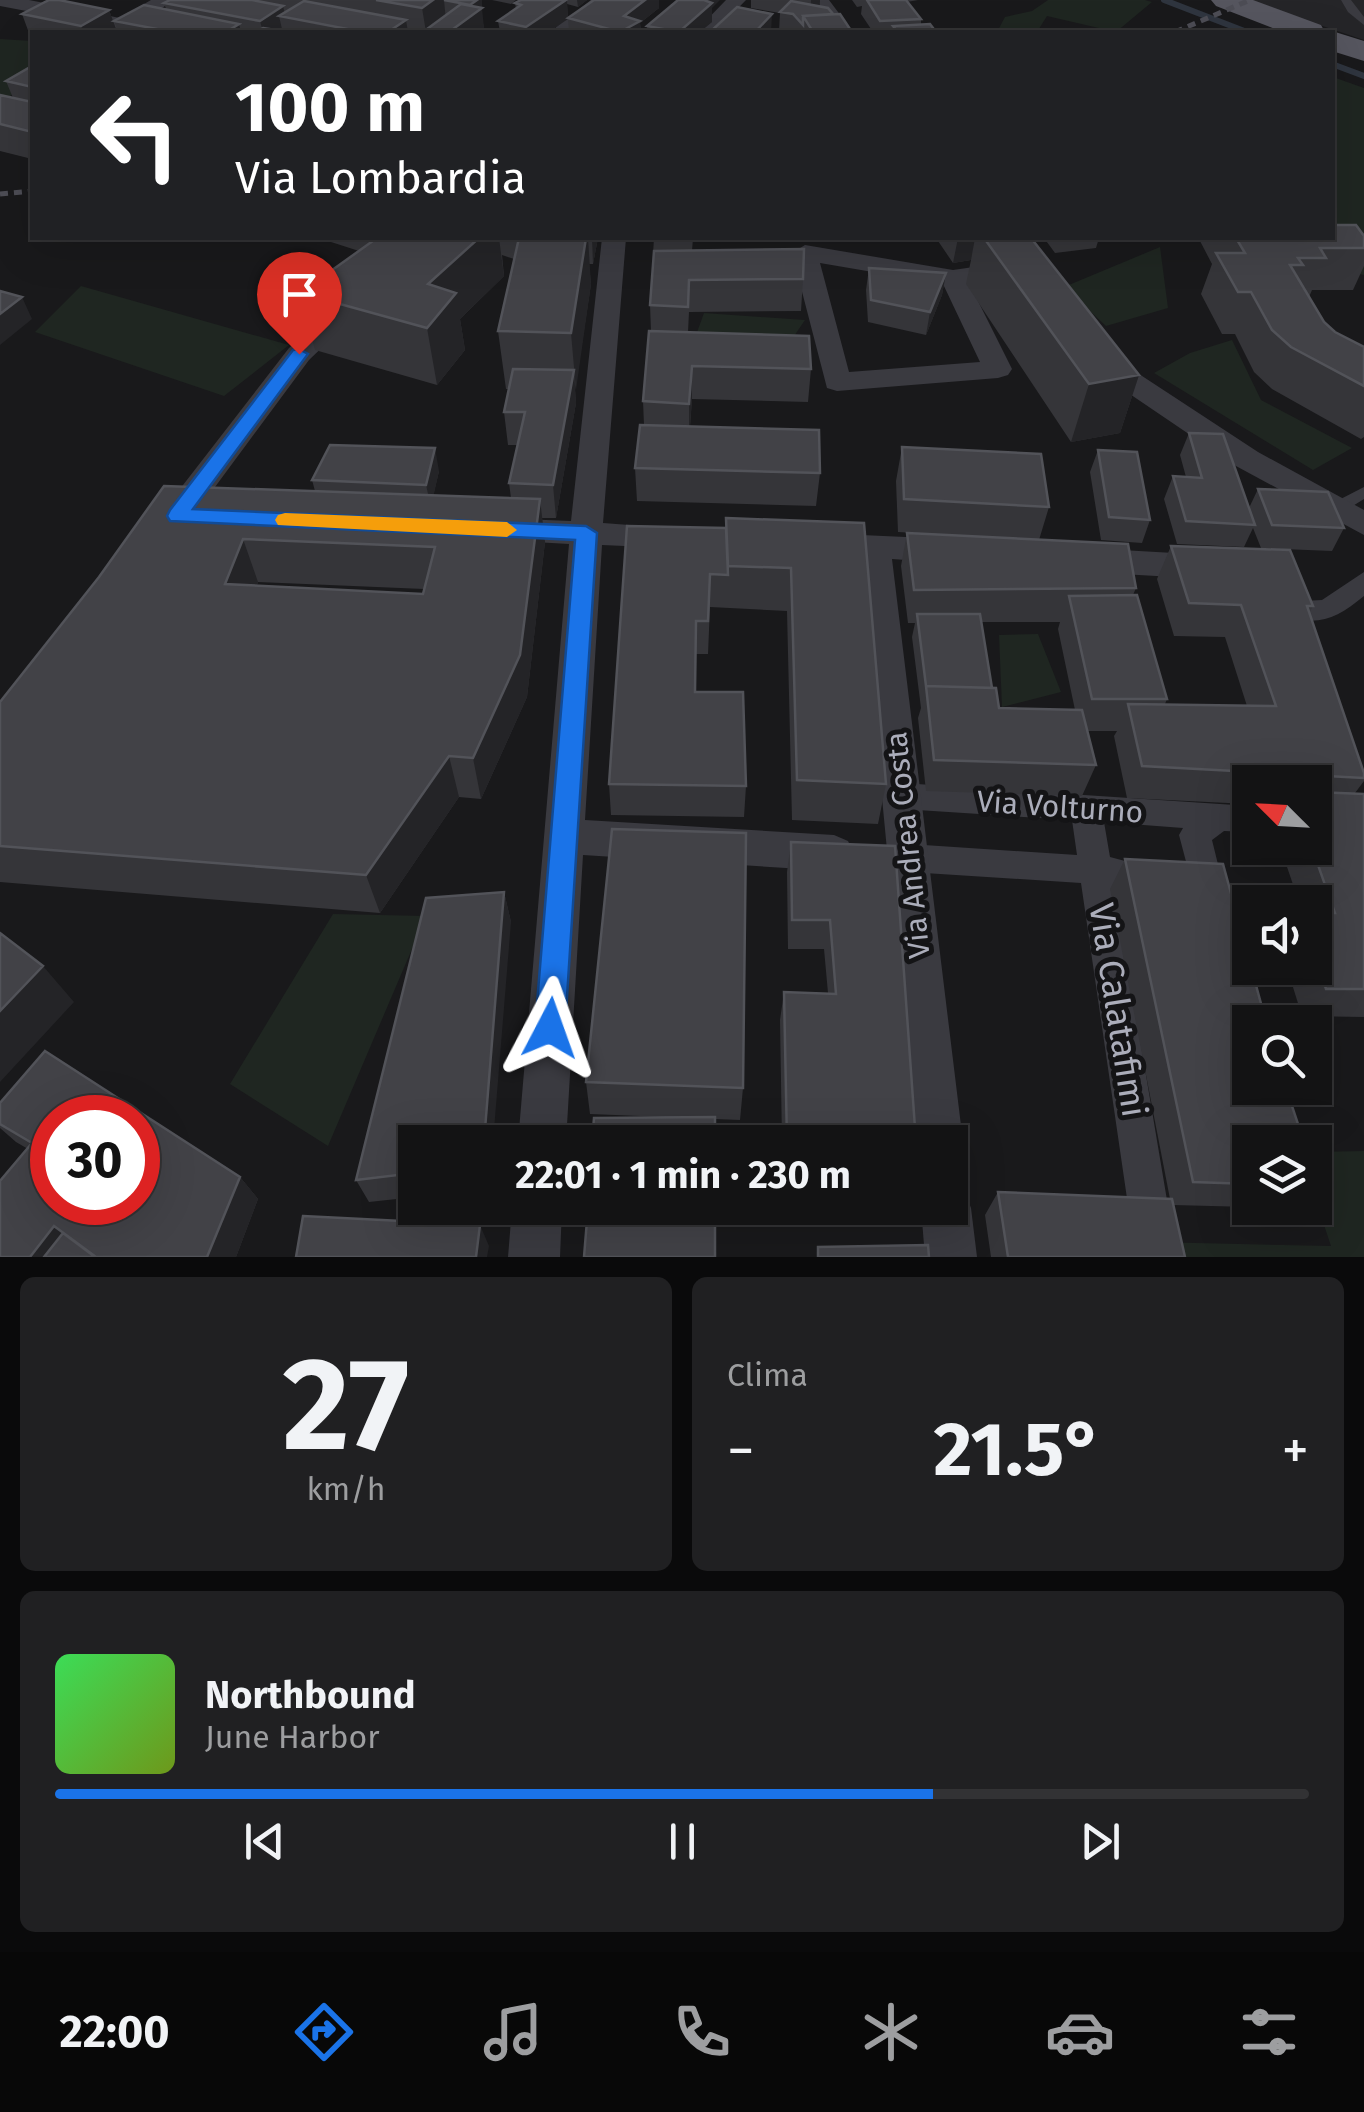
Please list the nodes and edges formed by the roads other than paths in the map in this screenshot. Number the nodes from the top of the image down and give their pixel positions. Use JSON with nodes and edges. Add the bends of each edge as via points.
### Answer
{"nodes":[{"id":1,"x":0,"y":0,"type":"edge"},
{"id":2,"x":166,"y":0,"type":"edge"},
{"id":3,"x":603,"y":0,"type":"edge"},
{"id":4,"x":737,"y":0,"type":"edge"},
{"id":5,"x":820,"y":0,"type":"edge"},
{"id":6,"x":1226,"y":0,"type":"edge"},
{"id":7,"x":1346,"y":0,"type":"edge"},
{"id":8,"x":1364,"y":22,"type":"edge"},
{"id":9,"x":126,"y":28,"type":"edge"},
{"id":10,"x":561,"y":30,"type":"edge"},
{"id":11,"x":706,"y":30,"type":"edge"},
{"id":12,"x":842,"y":30,"type":"edge"},
{"id":13,"x":1305,"y":30,"type":"edge"},
{"id":14,"x":1335,"y":41,"type":"edge"},
{"id":15,"x":1364,"y":52,"type":"edge"},
{"id":16,"x":614,"y":240,"type":"edge"},
{"id":17,"x":995,"y":240,"type":"edge"},
{"id":18,"x":952,"y":278,"type":"junction"},
{"id":19,"x":374,"y":290,"type":"edge"},
{"id":20,"x":1079,"y":344,"type":"edge"},
{"id":21,"x":1355,"y":508,"type":"edge"},
{"id":22,"x":216,"y":517,"type":"edge"},
{"id":23,"x":469,"y":528,"type":"edge"},
{"id":24,"x":586,"y":533,"type":"junction"},
{"id":25,"x":702,"y":538,"type":"edge"},
{"id":26,"x":778,"y":542,"type":"edge"},
{"id":27,"x":874,"y":547,"type":"junction"},
{"id":28,"x":991,"y":554,"type":"edge"},
{"id":29,"x":1050,"y":558,"type":"edge"},
{"id":30,"x":1244,"y":569,"type":"edge"},
{"id":31,"x":1283,"y":572,"type":"edge"},
{"id":32,"x":1364,"y":582,"type":"edge"},
{"id":33,"x":1298,"y":625,"type":"joint"},
{"id":34,"x":902,"y":796,"type":"junction"},
{"id":35,"x":1086,"y":808,"type":"junction"},
{"id":36,"x":1232,"y":818,"type":"edge"},
{"id":37,"x":1232,"y":819,"type":"edge"},
{"id":38,"x":563,"y":836,"type":"junction"},
{"id":39,"x":910,"y":858,"type":"junction"},
{"id":40,"x":1096,"y":870,"type":"junction"},
{"id":41,"x":1205,"y":877,"type":"junction"},
{"id":42,"x":1220,"y":935,"type":"edge"},
{"id":43,"x":543,"y":1125,"type":"edge"},
{"id":44,"x":938,"y":1125,"type":"edge"},
{"id":45,"x":1149,"y":1212,"type":"edge"},
{"id":46,"x":537,"y":1225,"type":"edge"},
{"id":47,"x":948,"y":1225,"type":"edge"},
{"id":48,"x":534,"y":1257,"type":"edge"},
{"id":49,"x":952,"y":1257,"type":"edge"}],
"edges":[{"from":1,"to":9,"type":"street"},
{"from":2,"to":9,"type":"street"},
{"from":3,"to":10,"type":"street"},
{"from":4,"to":11,"type":"street"},
{"from":5,"to":12,"type":"street"},
{"from":6,"to":13,"type":"main road"},
{"from":7,"to":8,"type":"lane"},
{"from":14,"to":15,"type":"main road"},
{"from":16,"to":24,"type":"street"},
{"from":17,"to":18,"type":"street","via":[[1022,277]]},
{"from":18,"to":18,"type":"street","via":[[805,253],[837,382],[998,368]]},
{"from":19,"to":22,"type":"street","via":[[299,354],[171,522]]},
{"from":20,"to":21,"type":"street","via":[[1247,459]]},
{"from":23,"to":24,"type":"street"},
{"from":24,"to":25,"type":"street"},
{"from":24,"to":38,"type":"street"},
{"from":26,"to":27,"type":"street"},
{"from":27,"to":28,"type":"street"},
{"from":27,"to":34,"type":"street","name":"Via Andrea Costa"},
{"from":29,"to":30,"type":"street"},
{"from":31,"to":33,"type":"street"},
{"from":32,"to":33,"type":"street"},
{"from":34,"to":35,"type":"street","name":"Via Volturno"},
{"from":34,"to":39,"type":"street","name":"Via Andrea Costa"},
{"from":35,"to":36,"type":"street","name":"Via Volturno"},
{"from":35,"to":40,"type":"street","name":"Via Calatafimi"},
{"from":37,"to":41,"type":"street","name":"Via Volturno","via":[[1194,834]]},
{"from":38,"to":39,"type":"street"},
{"from":38,"to":43,"type":"street"},
{"from":39,"to":40,"type":"street"},
{"from":39,"to":44,"type":"street","name":"Via Andrea Costa"},
{"from":40,"to":41,"type":"street"},
{"from":40,"to":45,"type":"street","name":"Via Calatafimi"},
{"from":41,"to":42,"type":"street","name":"Via Volturno"},
{"from":46,"to":48,"type":"street"},
{"from":47,"to":49,"type":"street"}]}
